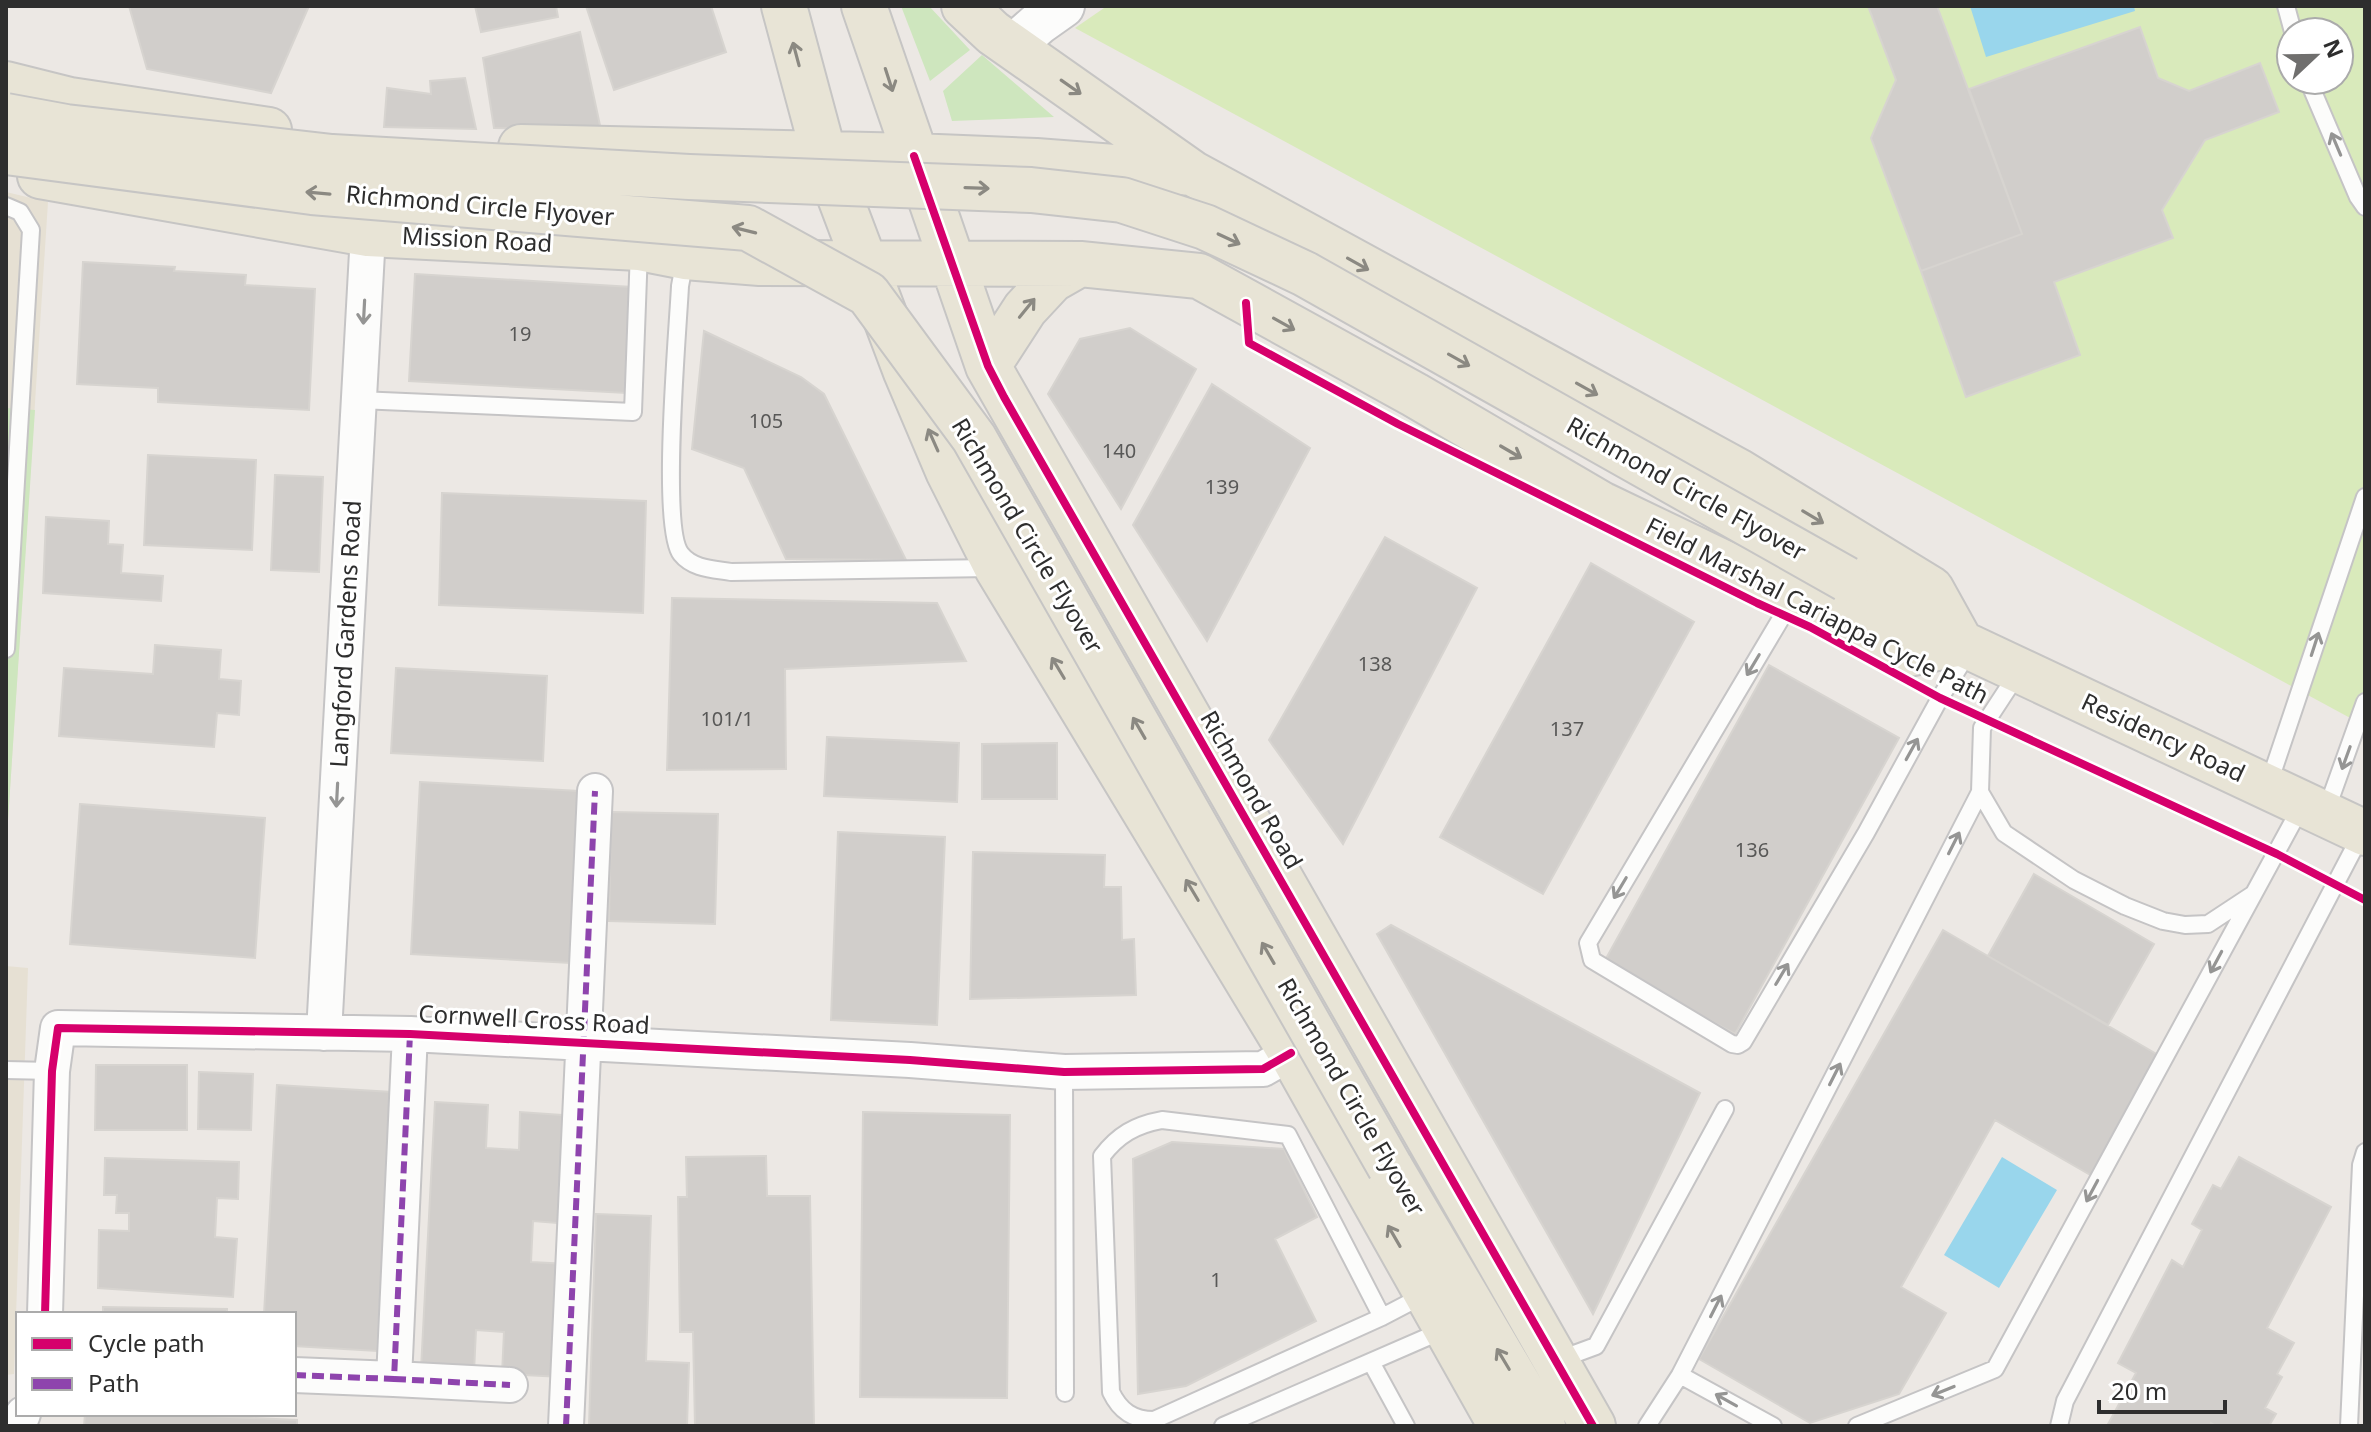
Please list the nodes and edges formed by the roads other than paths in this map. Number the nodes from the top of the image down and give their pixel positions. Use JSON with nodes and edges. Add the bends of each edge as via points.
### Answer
{"nodes":[{"id":1,"x":784,"y":6,"type":"edge"},
{"id":2,"x":864,"y":6,"type":"edge"},
{"id":3,"x":964,"y":6,"type":"edge"},
{"id":4,"x":1063,"y":6,"type":"edge"},
{"id":5,"x":1013,"y":46,"type":"junction"},
{"id":6,"x":6,"y":84,"type":"edge"},
{"id":7,"x":2315,"y":96,"type":"edge"},
{"id":8,"x":6,"y":116,"type":"edge"},
{"id":9,"x":6,"y":152,"type":"edge"},
{"id":10,"x":824,"y":155,"type":"junction"},
{"id":11,"x":914,"y":156,"type":"junction"},
{"id":12,"x":6,"y":170,"type":"edge"},
{"id":13,"x":1192,"y":173,"type":"junction"},
{"id":14,"x":6,"y":206,"type":"edge"},
{"id":15,"x":2365,"y":207,"type":"edge"},
{"id":16,"x":368,"y":234,"type":"junction"},
{"id":17,"x":639,"y":248,"type":"junction"},
{"id":18,"x":685,"y":257,"type":"junction"},
{"id":19,"x":866,"y":263,"type":"junction"},
{"id":20,"x":1080,"y":264,"type":"junction"},
{"id":21,"x":952,"y":266,"type":"junction"},
{"id":22,"x":988,"y":366,"type":"junction"},
{"id":23,"x":359,"y":400,"type":"junction"},
{"id":24,"x":2365,"y":497,"type":"edge"},
{"id":25,"x":2360,"y":526,"type":"edge"},
{"id":26,"x":997,"y":568,"type":"junction"},
{"id":27,"x":1793,"y":598,"type":"junction"},
{"id":28,"x":1967,"y":645,"type":"junction"},
{"id":29,"x":6,"y":649,"type":"edge"},
{"id":30,"x":2020,"y":671,"type":"junction"},
{"id":31,"x":2365,"y":702,"type":"edge"},
{"id":32,"x":595,"y":791,"type":"dead end"},
{"id":33,"x":1980,"y":792,"type":"junction"},
{"id":34,"x":2325,"y":814,"type":"edge"},
{"id":35,"x":2253,"y":894,"type":"junction"},
{"id":36,"x":324,"y":1033,"type":"junction"},
{"id":37,"x":410,"y":1034,"type":"junction"},
{"id":38,"x":583,"y":1042,"type":"junction"},
{"id":39,"x":1291,"y":1053,"type":"junction"},
{"id":40,"x":6,"y":1070,"type":"edge"},
{"id":41,"x":52,"y":1071,"type":"junction"},
{"id":42,"x":1064,"y":1072,"type":"junction"},
{"id":43,"x":1725,"y":1109,"type":"dead end"},
{"id":44,"x":2365,"y":1152,"type":"edge"},
{"id":45,"x":1437,"y":1311,"type":"junction"},
{"id":46,"x":45,"y":1312,"type":"edge"},
{"id":47,"x":1382,"y":1317,"type":"junction"},
{"id":48,"x":1555,"y":1361,"type":"junction"},
{"id":49,"x":1371,"y":1362,"type":"junction"},
{"id":50,"x":296,"y":1375,"type":"edge"},
{"id":51,"x":1680,"y":1375,"type":"junction"},
{"id":52,"x":394,"y":1379,"type":"junction"},
{"id":53,"x":510,"y":1385,"type":"dead end"},
{"id":54,"x":1065,"y":1393,"type":"dead end"},
{"id":55,"x":566,"y":1426,"type":"edge"},
{"id":56,"x":1223,"y":1426,"type":"edge"},
{"id":57,"x":1406,"y":1426,"type":"edge"},
{"id":58,"x":1501,"y":1426,"type":"edge"},
{"id":59,"x":1543,"y":1426,"type":"edge"},
{"id":60,"x":1593,"y":1426,"type":"edge"},
{"id":61,"x":1647,"y":1426,"type":"edge"},
{"id":62,"x":1773,"y":1426,"type":"edge"},
{"id":63,"x":1857,"y":1426,"type":"edge"},
{"id":64,"x":2059,"y":1426,"type":"edge"},
{"id":65,"x":2349,"y":1426,"type":"edge"}],
"edges":[{"from":10,"to":1,"type":"main road","one_way":true},
{"from":2,"to":11,"type":"main road","name":"Richmond Road","one_way":true},
{"from":3,"to":5,"type":"main road"},
{"from":4,"to":5,"type":"street"},
{"from":5,"to":13,"type":"main road","one_way":true},
{"from":6,"to":10,"type":"main road","via":[[70,100],[356,143]]},
{"from":15,"to":7,"type":"lane","one_way":true},
{"from":8,"to":28,"type":"main road","name":"Richmond Circle Flyover","one_way":true,"bridge":true,"via":[[332,157],[1031,190],[1122,200],[1205,227],[1305,274]]},
{"from":59,"to":9,"type":"main road","name":"Richmond Circle Flyover","one_way":true,"bridge":true,"via":[[974,438],[868,294],[748,228],[312,192]]},
{"from":10,"to":11,"type":"main road"},
{"from":10,"to":19,"type":"main road"},
{"from":11,"to":13,"type":"main road"},
{"from":11,"to":21,"type":"main road","name":"Richmond Road"},
{"from":12,"to":16,"type":"main road","name":"Mission Road"},
{"from":13,"to":28,"type":"main road","one_way":true,"via":[[1738,471],[1906,573],[1931,589]]},
{"from":14,"to":29,"type":"lane","via":[[20,212],[31,230]]},
{"from":16,"to":17,"type":"main road","name":"Mission Road"},
{"from":16,"to":23,"type":"street","name":"Langford Gardens Road","one_way":true},
{"from":17,"to":18,"type":"main road","name":"Mission Road"},
{"from":17,"to":23,"type":"lane","via":[[633,412]]},
{"from":18,"to":19,"type":"main road","name":"Mission Road"},
{"from":18,"to":26,"type":"lane","via":[[670,464],[680,553],[698,567],[731,572]]},
{"from":19,"to":21,"type":"main road","name":"Mission Road"},
{"from":26,"to":19,"type":"main road","one_way":true,"via":[[935,445]]},
{"from":20,"to":21,"type":"main road","name":"Mission Road"},
{"from":22,"to":20,"type":"main road","one_way":true,"via":[[1025,309],[1052,280]]},
{"from":20,"to":27,"type":"main road","name":"Mission Road","one_way":true,"via":[[1199,276],[1601,504]]},
{"from":21,"to":22,"type":"main road","name":"Richmond Road"},
{"from":22,"to":48,"type":"main road","name":"Richmond Road"},
{"from":23,"to":36,"type":"street","name":"Langford Gardens Road","one_way":true},
{"from":24,"to":25,"type":"lane"},
{"from":34,"to":25,"type":"lane","one_way":true},
{"from":39,"to":26,"type":"main road","one_way":true},
{"from":27,"to":28,"type":"main road","name":"Mission Road","via":[[1904,655]]},
{"from":27,"to":28,"type":"lane","one_way":true,"via":[[1588,943],[1592,960],[1732,1044],[1743,1042],[1866,833]]},
{"from":28,"to":30,"type":"main road","name":"Residency Road"},
{"from":30,"to":33,"type":"lane","via":[[1982,728]]},
{"from":30,"to":34,"type":"main road","name":"Residency Road"},
{"from":31,"to":34,"type":"lane","one_way":true},
{"from":32,"to":38,"type":"street"},
{"from":33,"to":35,"type":"lane","via":[[2004,833],[2074,880],[2163,921],[2208,924]]},
{"from":51,"to":33,"type":"lane","one_way":true},
{"from":34,"to":35,"type":"lane"},
{"from":34,"to":64,"type":"lane","via":[[2065,1401]]},
{"from":35,"to":63,"type":"lane","one_way":true,"via":[[1995,1369]]},
{"from":36,"to":37,"type":"street","name":"Cornwell Cross Road"},
{"from":36,"to":41,"type":"street","name":"Cornwell Cross Road","via":[[58,1028]]},
{"from":37,"to":38,"type":"street","name":"Cornwell Cross Road"},
{"from":37,"to":52,"type":"street"},
{"from":38,"to":42,"type":"street","name":"Cornwell Cross Road"},
{"from":38,"to":55,"type":"street"},
{"from":39,"to":42,"type":"street","name":"Cornwell Cross Road","via":[[1263,1069]]},
{"from":45,"to":39,"type":"main road","one_way":true},
{"from":40,"to":41,"type":"lane"},
{"from":41,"to":46,"type":"street","name":"Cornwell Cross Road"},
{"from":42,"to":54,"type":"lane"},
{"from":43,"to":48,"type":"lane","via":[[1596,1346]]},
{"from":44,"to":65,"type":"lane"},
{"from":45,"to":47,"type":"lane"},
{"from":45,"to":49,"type":"lane"},
{"from":45,"to":58,"type":"main road"},
{"from":47,"to":47,"type":"lane","via":[[1154,1420],[1134,1417],[1111,1392],[1102,1156],[1126,1131],[1162,1120],[1288,1135]]},
{"from":48,"to":60,"type":"main road","name":"Richmond Road"},
{"from":49,"to":56,"type":"lane"},
{"from":49,"to":57,"type":"lane"},
{"from":50,"to":52,"type":"street"},
{"from":51,"to":61,"type":"lane"},
{"from":62,"to":51,"type":"lane","one_way":true},
{"from":52,"to":53,"type":"street"}]}
